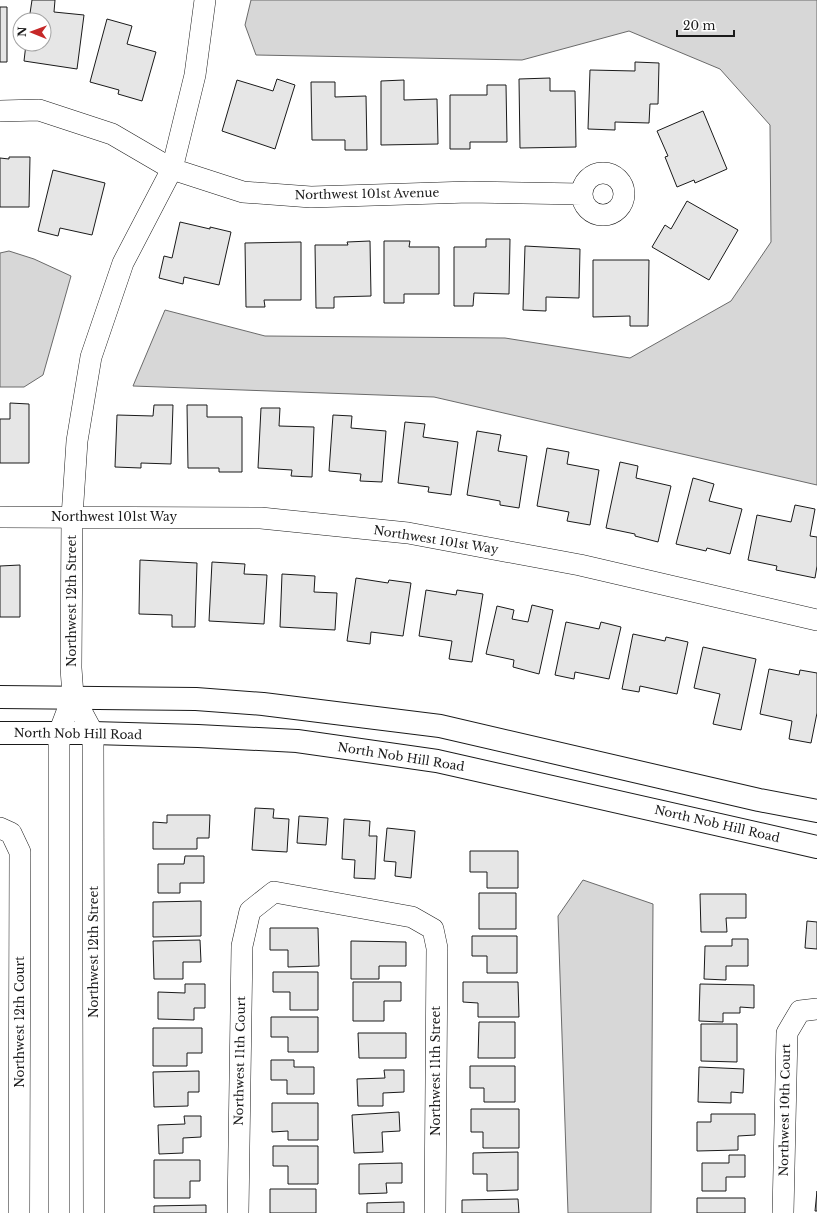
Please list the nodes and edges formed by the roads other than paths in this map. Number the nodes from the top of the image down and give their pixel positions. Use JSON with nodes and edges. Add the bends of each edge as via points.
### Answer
{"nodes":[{"id":1,"x":205,"y":0,"type":"edge"},
{"id":2,"x":0,"y":111,"type":"edge"},
{"id":3,"x":172,"y":169,"type":"junction"},
{"id":4,"x":582,"y":194,"type":"dead end"},
{"id":5,"x":0,"y":517,"type":"edge"},
{"id":6,"x":72,"y":517,"type":"junction"},
{"id":7,"x":817,"y":620,"type":"edge"},
{"id":8,"x":0,"y":696,"type":"edge"},
{"id":9,"x":73,"y":696,"type":"junction"},
{"id":10,"x":0,"y":733,"type":"edge"},
{"id":11,"x":59,"y":733,"type":"junction"},
{"id":12,"x":93,"y":733,"type":"junction"},
{"id":13,"x":817,"y":811,"type":"edge"},
{"id":14,"x":5,"y":830,"type":"edge"},
{"id":15,"x":817,"y":847,"type":"edge"},
{"id":16,"x":250,"y":911,"type":"joint"},
{"id":17,"x":808,"y":1010,"type":"edge"},
{"id":18,"x":19,"y":1213,"type":"edge"},
{"id":19,"x":59,"y":1213,"type":"edge"},
{"id":20,"x":94,"y":1213,"type":"edge"},
{"id":21,"x":238,"y":1213,"type":"edge"},
{"id":22,"x":436,"y":1213,"type":"edge"},
{"id":23,"x":783,"y":1213,"type":"edge"}],
"edges":[{"from":1,"to":3,"type":"street","name":"Northwest 12th Street","via":[[195,75]]},
{"from":2,"to":3,"type":"street","name":"Northwest 101st Avenue","via":[[39,110],[112,134]]},
{"from":3,"to":4,"type":"street","name":"Northwest 101st Avenue","via":[[243,192],[311,197],[469,192]]},
{"from":3,"to":6,"type":"street","name":"Northwest 12th Street","via":[[123,263],[91,357],[77,441]]},
{"from":5,"to":6,"type":"street","name":"Northwest 101st Way"},
{"from":6,"to":7,"type":"street","name":"Northwest 101st Way","via":[[261,518],[408,533],[580,565]]},
{"from":6,"to":9,"type":"street","name":"Northwest 12th Street"},
{"from":8,"to":9,"type":"main road"},
{"from":9,"to":11,"type":"street","name":"Northwest 12th Street"},
{"from":9,"to":12,"type":"street","name":"Northwest 12th Street"},
{"from":9,"to":13,"type":"main road","via":[[255,703],[440,726]]},
{"from":10,"to":11,"type":"main road","name":"North Nob Hill Road"},
{"from":11,"to":12,"type":"main road","name":"North Nob Hill Road"},
{"from":11,"to":19,"type":"street","name":"Northwest 12th Street"},
{"from":12,"to":15,"type":"main road","name":"North Nob Hill Road","via":[[297,741],[437,761]]},
{"from":12,"to":20,"type":"street","name":"Northwest 12th Street"},
{"from":14,"to":18,"type":"street","name":"Northwest 12th Court","via":[[20,852]]},
{"from":16,"to":21,"type":"street","name":"Northwest 11th Court","via":[[242,946]]},
{"from":16,"to":22,"type":"street","name":"Northwest 11th Street","via":[[274,892],[412,917],[434,930],[437,948]]},
{"from":17,"to":23,"type":"street","name":"Northwest 10th Court","via":[[787,1033]]}]}
